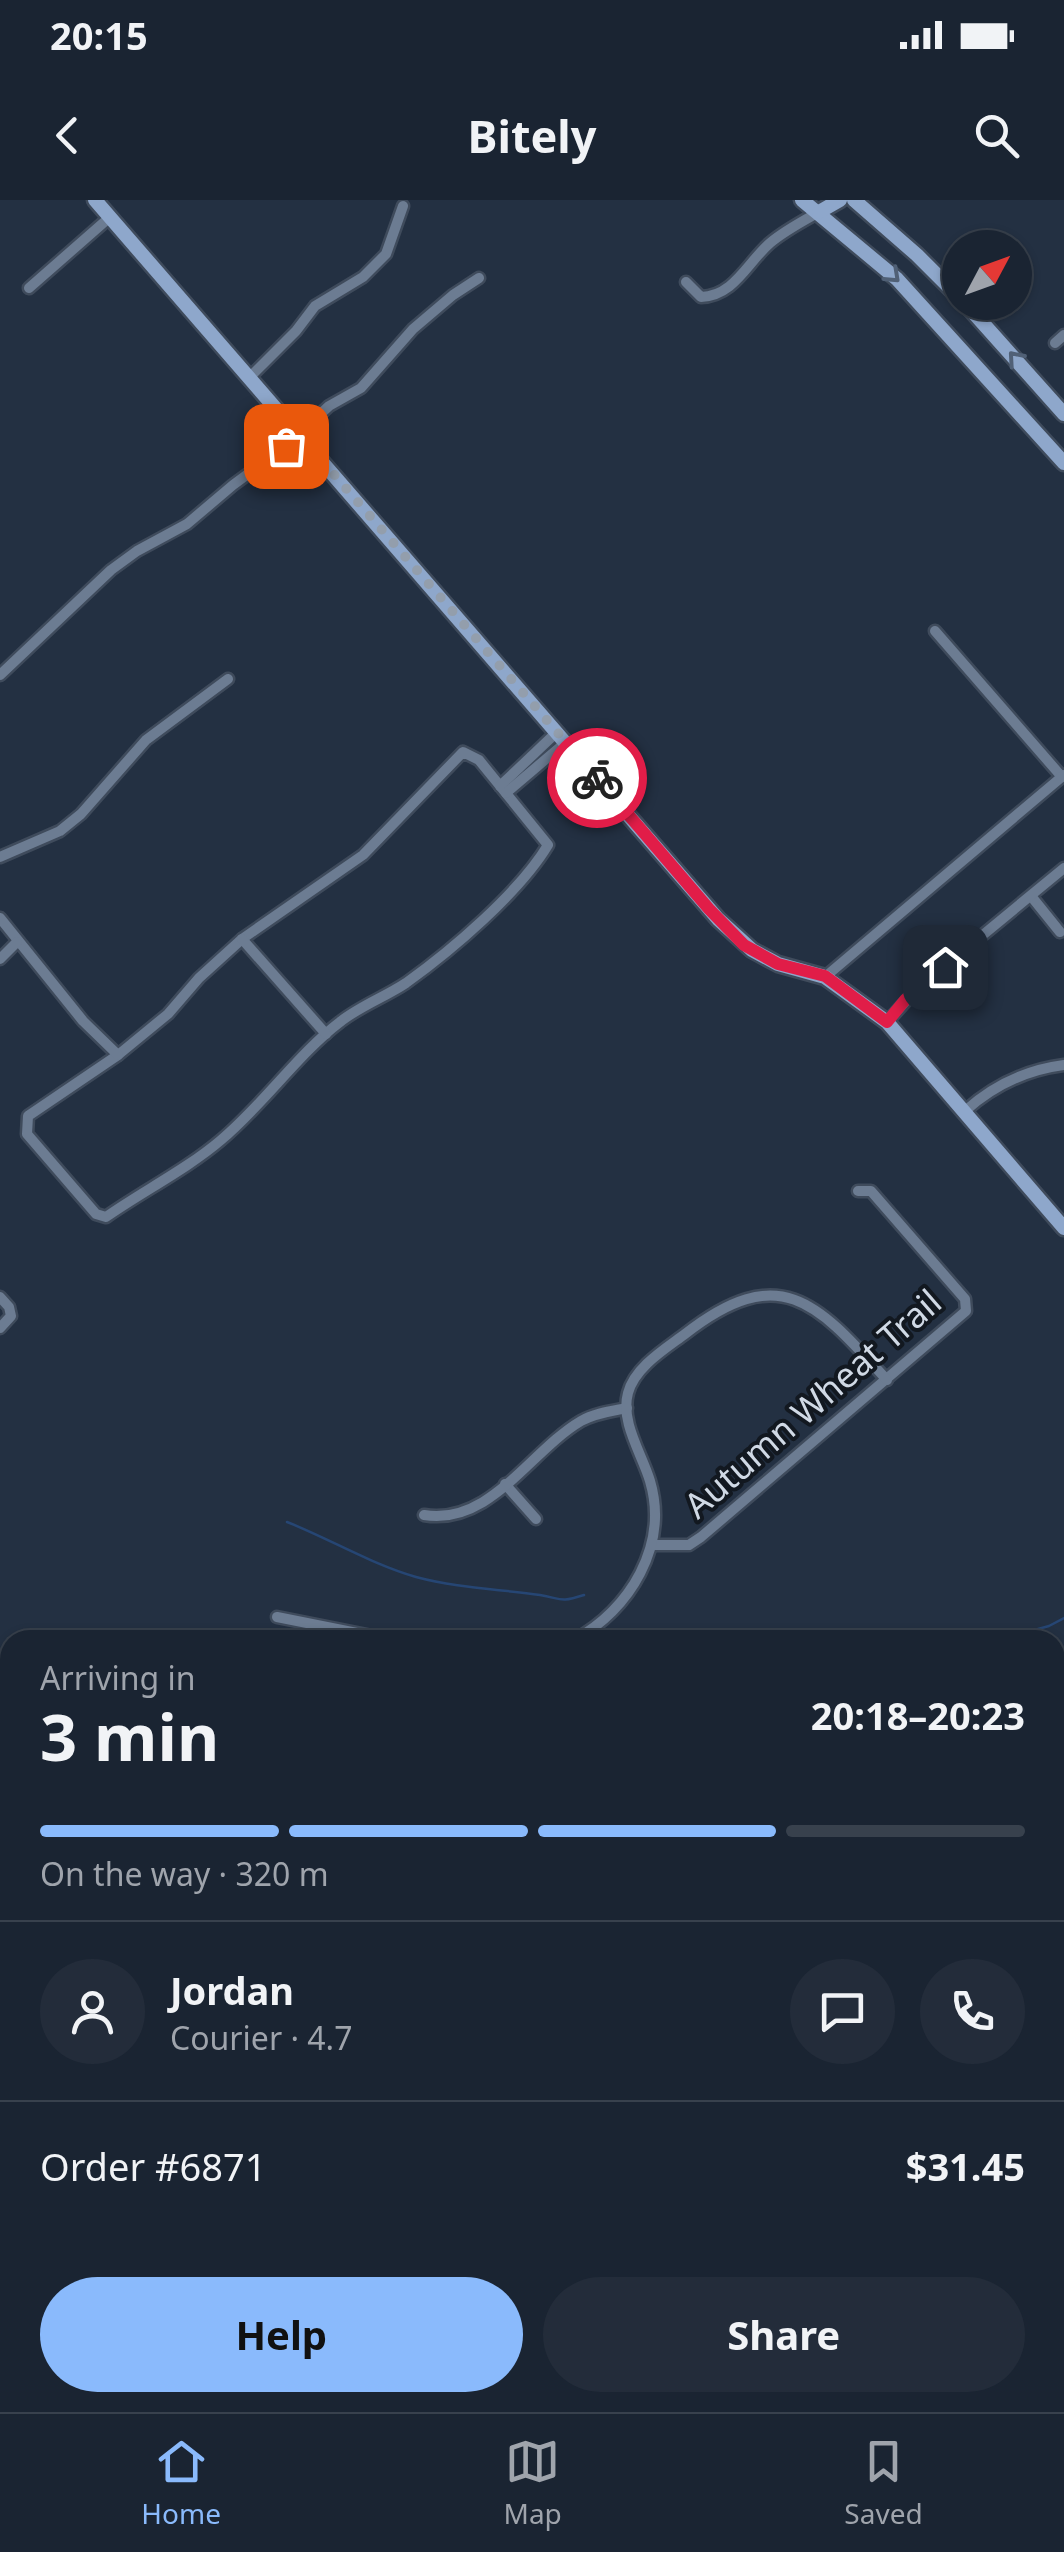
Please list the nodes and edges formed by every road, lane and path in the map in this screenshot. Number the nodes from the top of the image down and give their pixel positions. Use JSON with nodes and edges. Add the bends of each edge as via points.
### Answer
{"nodes":[{"id":1,"x":802,"y":200,"type":"edge"},
{"id":2,"x":840,"y":200,"type":"edge"},
{"id":3,"x":854,"y":200,"type":"edge"},
{"id":4,"x":105,"y":206,"type":"edge"},
{"id":5,"x":403,"y":206,"type":"dead end"},
{"id":6,"x":819,"y":212,"type":"junction"},
{"id":7,"x":480,"y":278,"type":"dead end"},
{"id":8,"x":942,"y":280,"type":"edge"},
{"id":9,"x":686,"y":282,"type":"dead end"},
{"id":10,"x":28,"y":288,"type":"dead end"},
{"id":11,"x":980,"y":320,"type":"edge"},
{"id":12,"x":249,"y":378,"type":"junction"},
{"id":13,"x":1064,"y":414,"type":"edge"},
{"id":14,"x":299,"y":434,"type":"junction"},
{"id":15,"x":1064,"y":463,"type":"edge"},
{"id":16,"x":934,"y":631,"type":"dead end"},
{"id":17,"x":0,"y":676,"type":"edge"},
{"id":18,"x":228,"y":678,"type":"dead end"},
{"id":19,"x":562,"y":737,"type":"junction"},
{"id":20,"x":1063,"y":776,"type":"edge"},
{"id":21,"x":503,"y":789,"type":"junction"},
{"id":22,"x":0,"y":858,"type":"edge"},
{"id":23,"x":1064,"y":868,"type":"edge"},
{"id":24,"x":1031,"y":896,"type":"junction"},
{"id":25,"x":0,"y":918,"type":"edge"},
{"id":26,"x":1060,"y":932,"type":"dead end"},
{"id":27,"x":242,"y":939,"type":"junction"},
{"id":28,"x":16,"y":942,"type":"junction"},
{"id":29,"x":0,"y":959,"type":"edge"},
{"id":30,"x":825,"y":976,"type":"junction"},
{"id":31,"x":887,"y":1022,"type":"junction"},
{"id":32,"x":326,"y":1034,"type":"junction"},
{"id":33,"x":118,"y":1055,"type":"junction"},
{"id":34,"x":1064,"y":1065,"type":"edge"},
{"id":35,"x":965,"y":1111,"type":"junction"},
{"id":36,"x":858,"y":1191,"type":"dead end"},
{"id":37,"x":1064,"y":1228,"type":"edge"},
{"id":38,"x":0,"y":1297,"type":"edge"},
{"id":39,"x":0,"y":1328,"type":"edge"},
{"id":40,"x":888,"y":1380,"type":"junction"},
{"id":41,"x":627,"y":1408,"type":"junction"},
{"id":42,"x":504,"y":1484,"type":"junction"},
{"id":43,"x":424,"y":1515,"type":"dead end"},
{"id":44,"x":536,"y":1519,"type":"dead end"},
{"id":45,"x":653,"y":1545,"type":"junction"},
{"id":46,"x":277,"y":1617,"type":"dead end"},
{"id":47,"x":320,"y":1625,"type":"junction"},
{"id":48,"x":319,"y":1630,"type":"edge"},
{"id":49,"x":344,"y":1630,"type":"edge"},
{"id":50,"x":590,"y":1630,"type":"edge"}],
"edges":[{"from":1,"to":6,"type":"street"},
{"from":2,"to":6,"type":"street"},
{"from":3,"to":8,"type":"street"},
{"from":4,"to":10,"type":"street"},
{"from":4,"to":12,"type":"street"},
{"from":5,"to":12,"type":"street","via":[[386,254],[315,306]]},
{"from":6,"to":9,"type":"street","via":[[771,242],[715,297],[701,298]]},
{"from":6,"to":15,"type":"street","one_way":true,"via":[[897,278]]},
{"from":7,"to":14,"type":"street","via":[[437,307],[372,378]]},
{"from":13,"to":11,"type":"street","one_way":true},
{"from":12,"to":14,"type":"street"},
{"from":14,"to":17,"type":"street","via":[[187,524],[111,570]]},
{"from":14,"to":19,"type":"street"},
{"from":16,"to":20,"type":"street"},
{"from":18,"to":22,"type":"street","via":[[146,740],[81,814]]},
{"from":19,"to":21,"type":"street"},
{"from":19,"to":30,"type":"street","via":[[744,945],[778,964]]},
{"from":20,"to":30,"type":"street"},
{"from":21,"to":27,"type":"street","via":[[464,752],[363,855]]},
{"from":21,"to":32,"type":"street","via":[[548,845],[539,859],[472,930],[405,984]]},
{"from":23,"to":24,"type":"street"},
{"from":24,"to":26,"type":"street"},
{"from":24,"to":31,"type":"street"},
{"from":25,"to":28,"type":"street"},
{"from":27,"to":32,"type":"street"},
{"from":27,"to":33,"type":"street"},
{"from":28,"to":29,"type":"street"},
{"from":28,"to":33,"type":"street"},
{"from":30,"to":31,"type":"street"},
{"from":31,"to":35,"type":"street"},
{"from":32,"to":33,"type":"street","via":[[217,1144],[106,1217],[96,1214],[26,1134],[28,1116]]},
{"from":34,"to":35,"type":"street","via":[[1007,1080]]},
{"from":35,"to":37,"type":"street"},
{"from":36,"to":40,"type":"street","name":"Autumn Wheat Trail","via":[[871,1191],[965,1299],[961,1317]]},
{"from":38,"to":39,"type":"street","via":[[10,1316]]},
{"from":40,"to":41,"type":"street","via":[[818,1310],[784,1296],[750,1296],[713,1312],[653,1359],[630,1388]]},
{"from":40,"to":45,"type":"street","name":"Autumn Wheat Trail","via":[[701,1537],[688,1545]]},
{"from":41,"to":42,"type":"street","via":[[586,1419]]},
{"from":41,"to":45,"type":"street","via":[[654,1494]]},
{"from":42,"to":43,"type":"street","via":[[460,1515]]},
{"from":42,"to":44,"type":"street"},
{"from":45,"to":50,"type":"street","via":[[625,1597]]},
{"from":46,"to":47,"type":"street"},
{"from":47,"to":48,"type":"street"},
{"from":47,"to":49,"type":"street"}]}
